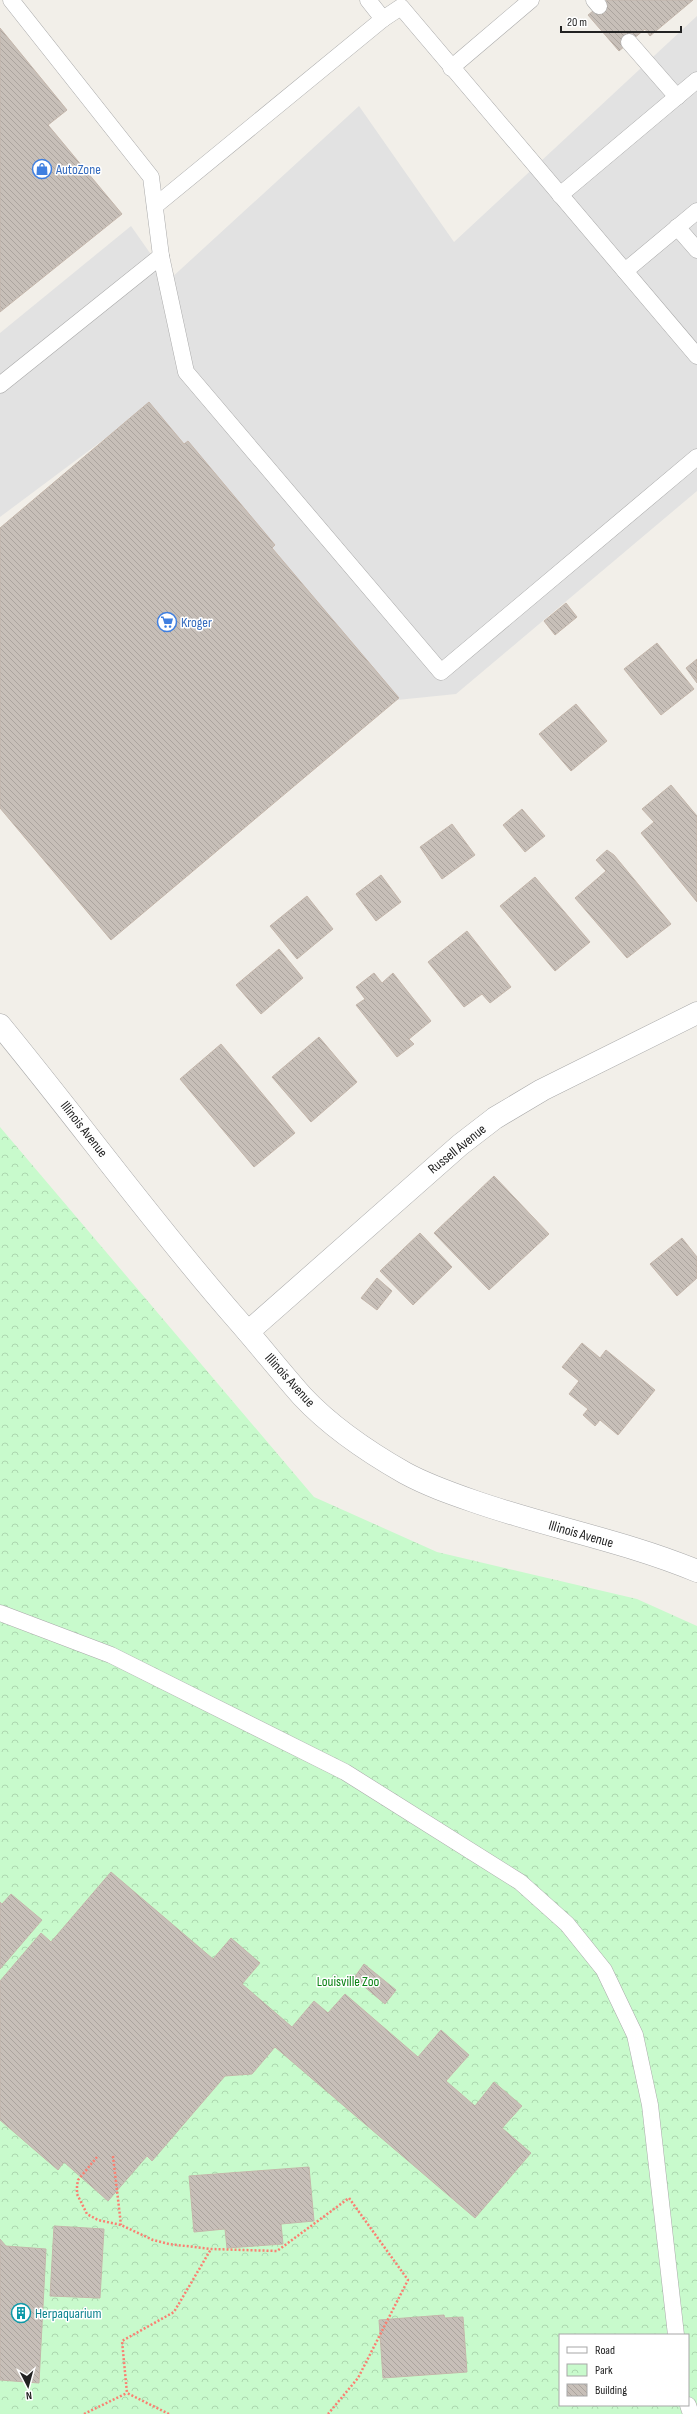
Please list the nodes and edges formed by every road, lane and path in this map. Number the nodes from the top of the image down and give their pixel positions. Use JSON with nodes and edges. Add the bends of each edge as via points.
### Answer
{"nodes":[{"id":1,"x":10,"y":0,"type":"edge"},
{"id":2,"x":368,"y":0,"type":"edge"},
{"id":3,"x":531,"y":0,"type":"edge"},
{"id":4,"x":406,"y":4,"type":"edge"},
{"id":5,"x":383,"y":19,"type":"junction"},
{"id":6,"x":629,"y":42,"type":"dead end"},
{"id":7,"x":451,"y":68,"type":"junction"},
{"id":8,"x":697,"y":80,"type":"edge"},
{"id":9,"x":677,"y":97,"type":"junction"},
{"id":10,"x":560,"y":194,"type":"junction"},
{"id":11,"x":155,"y":206,"type":"junction"},
{"id":12,"x":697,"y":211,"type":"edge"},
{"id":13,"x":677,"y":227,"type":"junction"},
{"id":14,"x":697,"y":250,"type":"edge"},
{"id":15,"x":161,"y":256,"type":"junction"},
{"id":16,"x":625,"y":271,"type":"junction"},
{"id":17,"x":697,"y":356,"type":"edge"},
{"id":18,"x":0,"y":385,"type":"edge"},
{"id":19,"x":697,"y":458,"type":"edge"},
{"id":20,"x":697,"y":1013,"type":"edge"},
{"id":21,"x":0,"y":1025,"type":"edge"},
{"id":22,"x":248,"y":1332,"type":"junction"},
{"id":23,"x":697,"y":1571,"type":"edge"},
{"id":24,"x":0,"y":1613,"type":"edge"},
{"id":25,"x":113,"y":2156,"type":"dead end"},
{"id":26,"x":96,"y":2157,"type":"dead end"},
{"id":27,"x":121,"y":2226,"type":"junction"},
{"id":28,"x":211,"y":2249,"type":"junction"},
{"id":29,"x":676,"y":2334,"type":"edge"},
{"id":30,"x":127,"y":2393,"type":"junction"},
{"id":31,"x":84,"y":2414,"type":"edge"},
{"id":32,"x":169,"y":2414,"type":"edge"},
{"id":33,"x":328,"y":2414,"type":"edge"}],
"edges":[{"from":1,"to":11,"type":"lane","via":[[151,177]]},
{"from":2,"to":5,"type":"lane"},
{"from":3,"to":7,"type":"lane"},
{"from":4,"to":5,"type":"lane"},
{"from":4,"to":7,"type":"lane"},
{"from":5,"to":11,"type":"lane"},
{"from":6,"to":9,"type":"lane"},
{"from":7,"to":10,"type":"lane"},
{"from":8,"to":9,"type":"lane"},
{"from":9,"to":10,"type":"lane"},
{"from":10,"to":16,"type":"lane"},
{"from":11,"to":15,"type":"lane"},
{"from":12,"to":13,"type":"lane"},
{"from":13,"to":14,"type":"lane"},
{"from":13,"to":16,"type":"lane"},
{"from":15,"to":18,"type":"lane"},
{"from":15,"to":19,"type":"lane","via":[[186,372],[441,672]]},
{"from":16,"to":17,"type":"lane"},
{"from":20,"to":22,"type":"street","name":"Russell Avenue","via":[[542,1090],[495,1118],[460,1144]]},
{"from":21,"to":22,"type":"street","name":"Illinois Avenue","via":[[197,1273]]},
{"from":22,"to":23,"type":"street","name":"Illinois Avenue","via":[[304,1397],[330,1422],[368,1452],[407,1474],[516,1516],[667,1559]]},
{"from":24,"to":29,"type":"lane","via":[[111,1655],[345,1772],[520,1882],[567,1924],[604,1970],[635,2036],[650,2105]]},
{"from":25,"to":27,"type":"path"},
{"from":26,"to":27,"type":"path","via":[[78,2180],[77,2194],[87,2214]]},
{"from":27,"to":28,"type":"path","via":[[153,2240]]},
{"from":28,"to":30,"type":"path","via":[[174,2312],[122,2341]]},
{"from":28,"to":33,"type":"path","via":[[276,2251],[349,2198],[408,2280],[358,2378]]},
{"from":30,"to":31,"type":"path"},
{"from":30,"to":32,"type":"path"}]}
